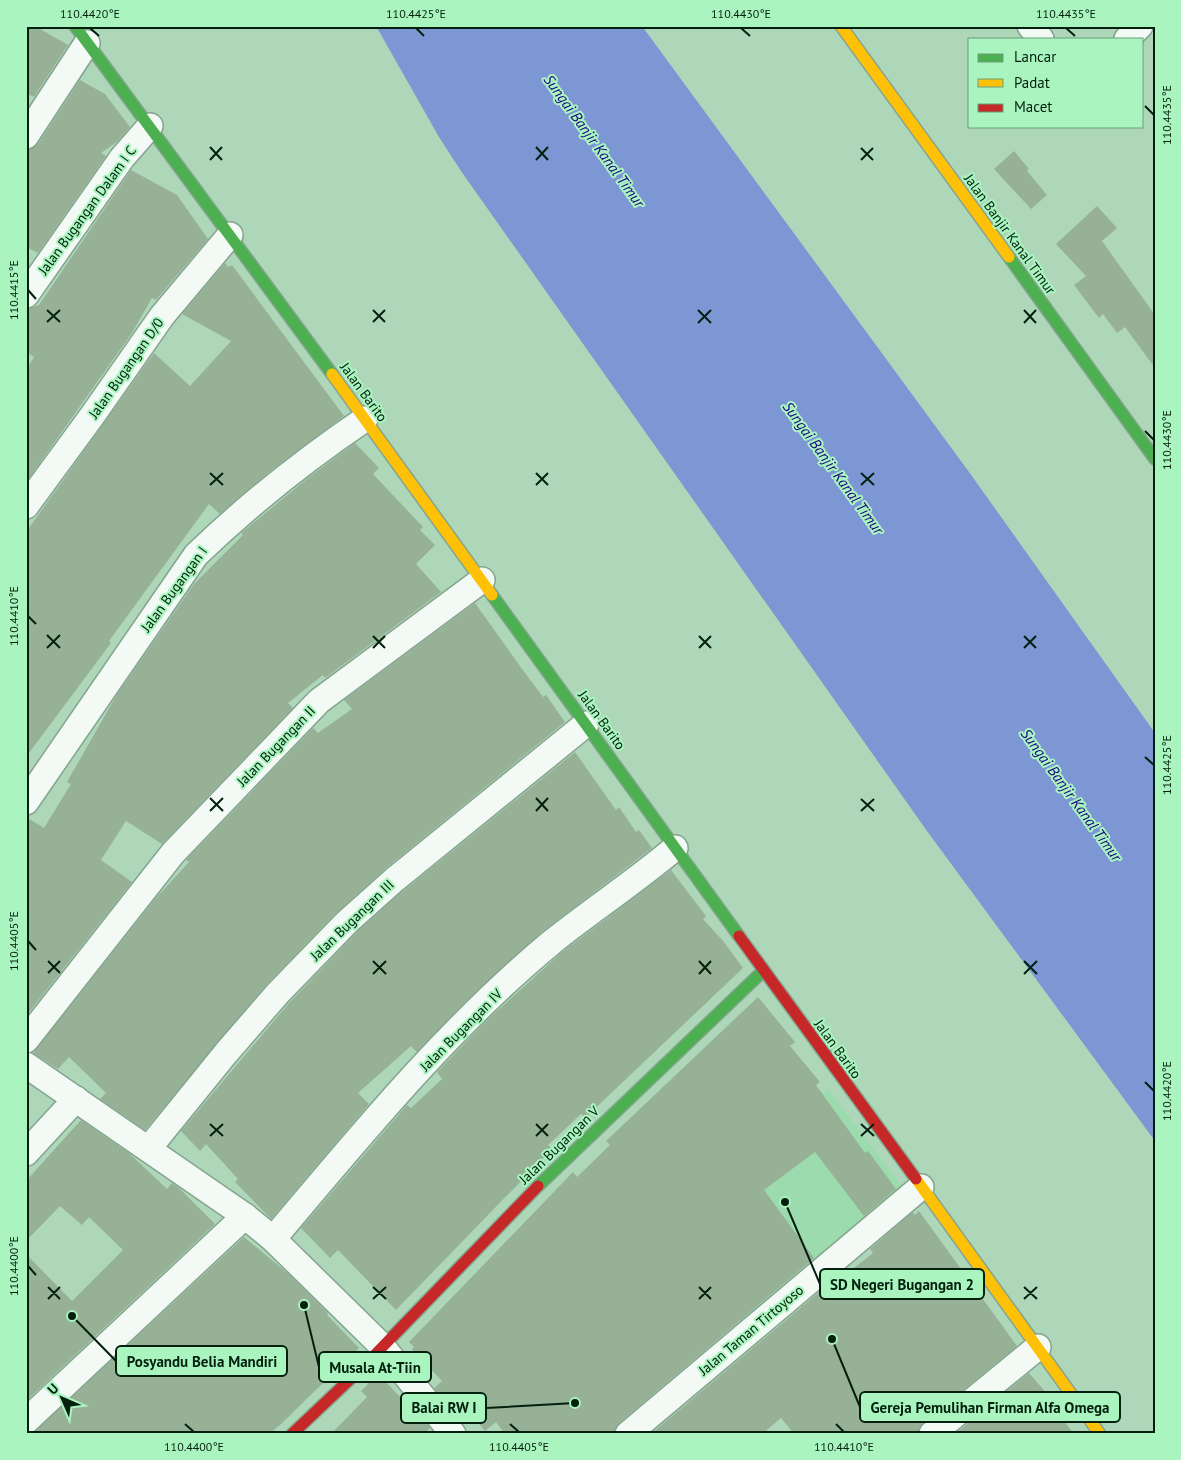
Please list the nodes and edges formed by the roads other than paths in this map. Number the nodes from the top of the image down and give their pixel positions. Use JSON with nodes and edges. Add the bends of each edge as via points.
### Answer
{"nodes":[{"id":1,"x":841,"y":26,"type":"edge"},
{"id":2,"x":1030,"y":26,"type":"edge"},
{"id":3,"x":1140,"y":26,"type":"edge"},
{"id":4,"x":81,"y":34,"type":"edge"},
{"id":5,"x":1041,"y":38,"type":"edge"},
{"id":6,"x":1128,"y":38,"type":"edge"},
{"id":7,"x":150,"y":126,"type":"junction"},
{"id":8,"x":26,"y":136,"type":"edge"},
{"id":9,"x":230,"y":234,"type":"junction"},
{"id":10,"x":26,"y":295,"type":"edge"},
{"id":11,"x":365,"y":418,"type":"junction"},
{"id":12,"x":1155,"y":459,"type":"edge"},
{"id":13,"x":26,"y":506,"type":"edge"},
{"id":14,"x":482,"y":580,"type":"junction"},
{"id":15,"x":586,"y":724,"type":"junction"},
{"id":16,"x":26,"y":802,"type":"edge"},
{"id":17,"x":676,"y":848,"type":"junction"},
{"id":18,"x":763,"y":971,"type":"junction"},
{"id":19,"x":26,"y":1040,"type":"edge"},
{"id":20,"x":26,"y":1065,"type":"edge"},
{"id":21,"x":76,"y":1099,"type":"junction"},
{"id":22,"x":149,"y":1148,"type":"junction"},
{"id":23,"x":26,"y":1153,"type":"edge"},
{"id":24,"x":921,"y":1187,"type":"junction"},
{"id":25,"x":245,"y":1216,"type":"junction"},
{"id":26,"x":273,"y":1239,"type":"junction"},
{"id":27,"x":382,"y":1346,"type":"junction"},
{"id":28,"x":1038,"y":1347,"type":"junction"},
{"id":29,"x":26,"y":1421,"type":"edge"},
{"id":30,"x":292,"y":1434,"type":"edge"},
{"id":31,"x":453,"y":1434,"type":"edge"},
{"id":32,"x":628,"y":1434,"type":"edge"},
{"id":33,"x":932,"y":1434,"type":"edge"},
{"id":34,"x":1100,"y":1434,"type":"edge"}],
"edges":[{"from":1,"to":12,"type":"street","name":"Jalan Banjir Kanal Timur"},
{"from":2,"to":5,"type":"street"},
{"from":3,"to":6,"type":"street"},
{"from":4,"to":7,"type":"street","name":"Jalan Barito"},
{"from":4,"to":8,"type":"street"},
{"from":7,"to":9,"type":"street","name":"Jalan Barito"},
{"from":7,"to":10,"type":"street","name":"Jalan Bugangan Dalam I C","via":[[122,158]]},
{"from":9,"to":11,"type":"street","name":"Jalan Barito"},
{"from":9,"to":13,"type":"street","name":"Jalan Bugangan D/0","via":[[162,316]]},
{"from":11,"to":14,"type":"street","name":"Jalan Barito"},
{"from":11,"to":16,"type":"street","name":"Jalan Bugangan I","via":[[227,525],[196,555]]},
{"from":14,"to":15,"type":"street","name":"Jalan Barito"},
{"from":14,"to":19,"type":"street","name":"Jalan Bugangan II","via":[[319,701],[173,853]]},
{"from":15,"to":17,"type":"street","name":"Jalan Barito"},
{"from":15,"to":22,"type":"street","name":"Jalan Bugangan III","via":[[347,922],[226,1052]]},
{"from":17,"to":18,"type":"street","name":"Jalan Barito"},
{"from":17,"to":26,"type":"street","name":"Jalan Bugangan IV","via":[[552,943],[479,1009],[411,1081]]},
{"from":18,"to":24,"type":"street","name":"Jalan Barito"},
{"from":18,"to":27,"type":"street","name":"Jalan Bugangan V","via":[[564,1159]]},
{"from":20,"to":21,"type":"street"},
{"from":21,"to":22,"type":"street"},
{"from":21,"to":23,"type":"street"},
{"from":22,"to":25,"type":"street"},
{"from":24,"to":28,"type":"street","name":"Jalan Barito"},
{"from":24,"to":32,"type":"street","name":"Jalan Taman Tirtoyoso"},
{"from":25,"to":26,"type":"street"},
{"from":25,"to":29,"type":"street"},
{"from":26,"to":27,"type":"street"},
{"from":27,"to":30,"type":"street","name":"Jalan Bugangan V"},
{"from":27,"to":31,"type":"street"},
{"from":28,"to":33,"type":"street"},
{"from":28,"to":34,"type":"street","name":"Jalan Barito"}]}
